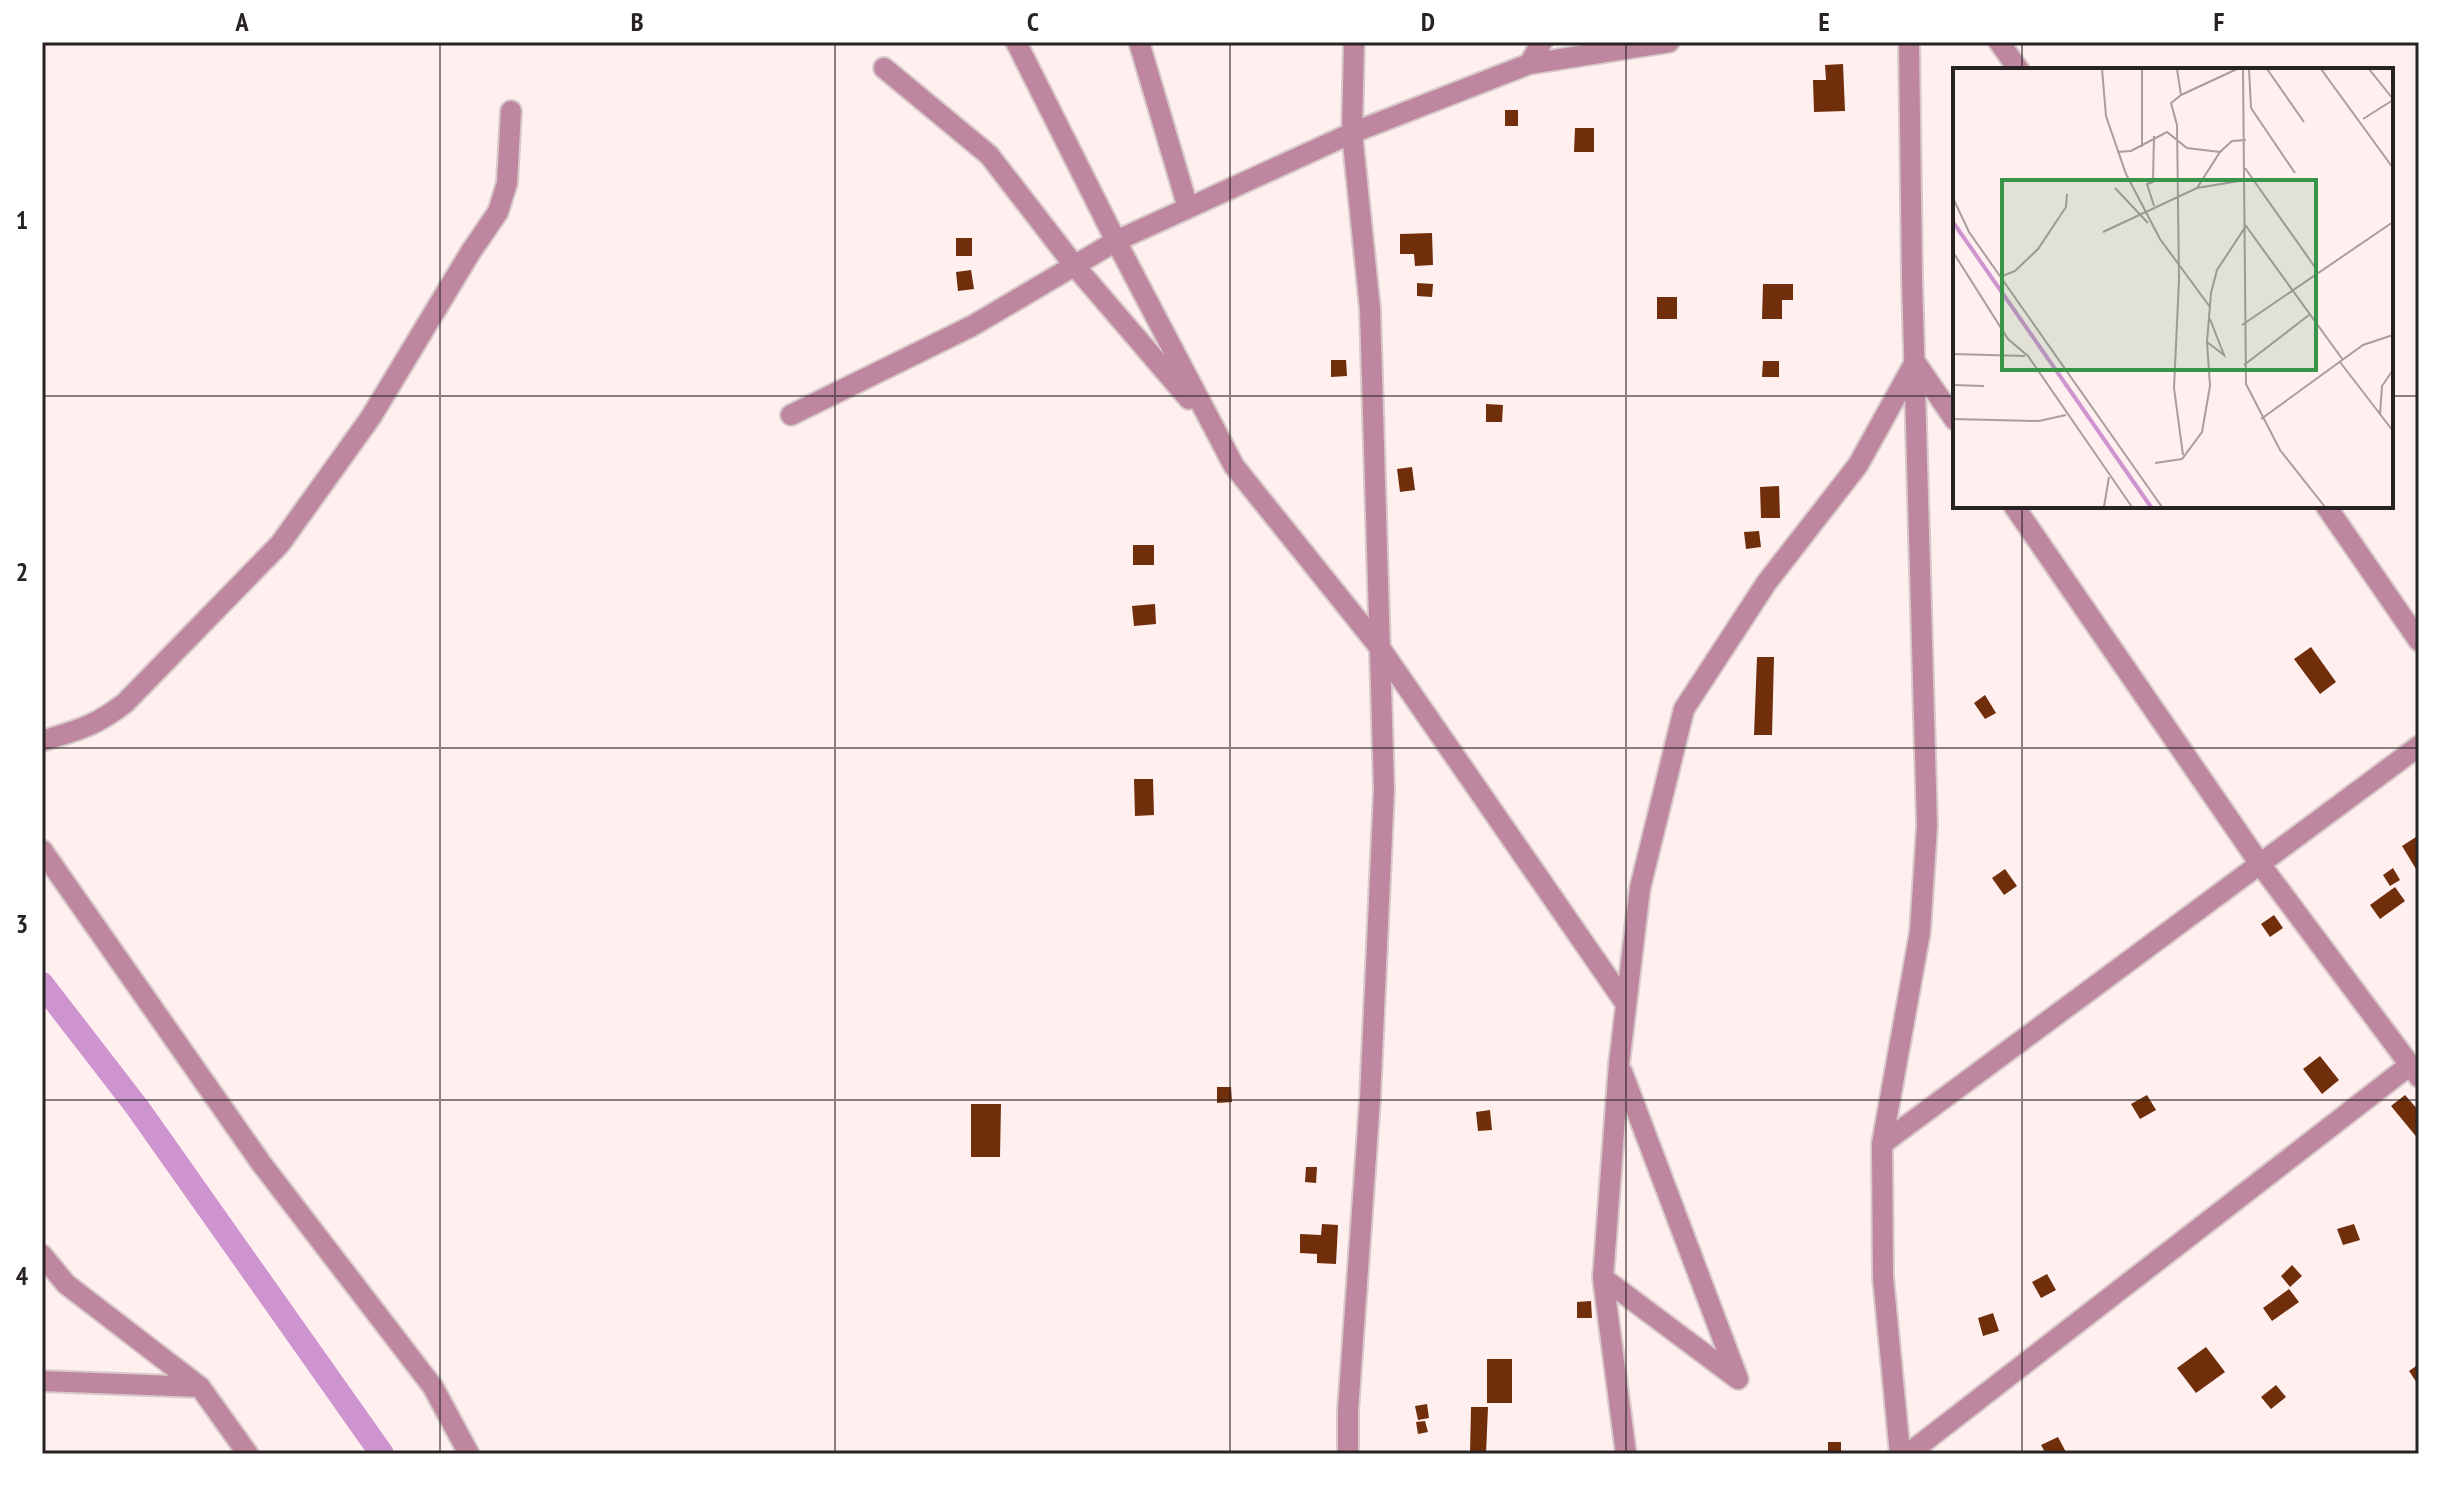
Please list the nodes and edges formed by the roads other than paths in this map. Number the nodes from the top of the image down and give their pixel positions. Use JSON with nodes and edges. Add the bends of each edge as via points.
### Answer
{"nodes":[{"id":1,"x":1016,"y":42,"type":"edge"},
{"id":2,"x":1139,"y":42,"type":"edge"},
{"id":3,"x":1354,"y":42,"type":"edge"},
{"id":4,"x":1542,"y":42,"type":"edge"},
{"id":5,"x":1669,"y":42,"type":"edge"},
{"id":6,"x":1909,"y":42,"type":"edge"},
{"id":7,"x":1999,"y":42,"type":"edge"},
{"id":8,"x":1529,"y":64,"type":"junction"},
{"id":9,"x":884,"y":68,"type":"dead end"},
{"id":10,"x":2018,"y":68,"type":"edge"},
{"id":11,"x":511,"y":111,"type":"dead end"},
{"id":12,"x":1352,"y":133,"type":"junction"},
{"id":13,"x":1188,"y":208,"type":"junction"},
{"id":14,"x":1116,"y":241,"type":"junction"},
{"id":15,"x":1074,"y":265,"type":"junction"},
{"id":16,"x":1915,"y":362,"type":"junction"},
{"id":17,"x":791,"y":415,"type":"dead end"},
{"id":18,"x":1953,"y":417,"type":"edge"},
{"id":19,"x":1213,"y":426,"type":"junction"},
{"id":20,"x":2015,"y":508,"type":"edge"},
{"id":21,"x":2327,"y":508,"type":"edge"},
{"id":22,"x":2419,"y":641,"type":"edge"},
{"id":23,"x":1380,"y":648,"type":"junction"},
{"id":24,"x":42,"y":741,"type":"edge"},
{"id":25,"x":2419,"y":746,"type":"edge"},
{"id":26,"x":42,"y":850,"type":"edge"},
{"id":27,"x":2260,"y":864,"type":"junction"},
{"id":28,"x":1626,"y":1004,"type":"junction"},
{"id":29,"x":1619,"y":1064,"type":"junction"},
{"id":30,"x":2414,"y":1071,"type":"edge"},
{"id":31,"x":1882,"y":1144,"type":"junction"},
{"id":32,"x":42,"y":1255,"type":"edge"},
{"id":33,"x":1603,"y":1278,"type":"junction"},
{"id":34,"x":42,"y":1381,"type":"edge"},
{"id":35,"x":200,"y":1387,"type":"junction"},
{"id":36,"x":248,"y":1454,"type":"edge"},
{"id":37,"x":469,"y":1454,"type":"edge"},
{"id":38,"x":1348,"y":1454,"type":"edge"},
{"id":39,"x":1626,"y":1454,"type":"edge"},
{"id":40,"x":1900,"y":1454,"type":"edge"},
{"id":41,"x":1908,"y":1454,"type":"edge"}],
"edges":[{"from":1,"to":14,"type":"street"},
{"from":2,"to":13,"type":"street"},
{"from":3,"to":12,"type":"street"},
{"from":4,"to":8,"type":"street"},
{"from":5,"to":8,"type":"street"},
{"from":6,"to":16,"type":"street"},
{"from":7,"to":10,"type":"street"},
{"from":8,"to":12,"type":"street"},
{"from":9,"to":15,"type":"street","via":[[989,155]]},
{"from":11,"to":24,"type":"street","via":[[507,183],[498,212],[371,417],[280,544],[125,703],[89,727]]},
{"from":12,"to":13,"type":"street"},
{"from":12,"to":23,"type":"street","via":[[1370,309]]},
{"from":13,"to":14,"type":"street"},
{"from":14,"to":15,"type":"street"},
{"from":14,"to":19,"type":"street"},
{"from":15,"to":17,"type":"street","via":[[972,326]]},
{"from":15,"to":19,"type":"street"},
{"from":16,"to":18,"type":"street"},
{"from":16,"to":28,"type":"street","via":[[1858,465],[1767,582],[1684,709],[1640,888]]},
{"from":16,"to":31,"type":"street","via":[[1927,826],[1920,932]]},
{"from":19,"to":23,"type":"street","via":[[1234,466]]},
{"from":20,"to":27,"type":"street"},
{"from":21,"to":22,"type":"street"},
{"from":23,"to":28,"type":"street"},
{"from":23,"to":38,"type":"street","via":[[1384,806]]},
{"from":25,"to":27,"type":"street"},
{"from":26,"to":37,"type":"street","via":[[261,1163],[433,1387]]},
{"from":27,"to":30,"type":"street"},
{"from":27,"to":31,"type":"street"},
{"from":28,"to":29,"type":"street"},
{"from":29,"to":33,"type":"street"},
{"from":29,"to":33,"type":"street","via":[[1738,1379]]},
{"from":30,"to":41,"type":"street"},
{"from":31,"to":40,"type":"street","via":[[1883,1277]]},
{"from":32,"to":35,"type":"street","via":[[66,1284]]},
{"from":33,"to":39,"type":"street"},
{"from":34,"to":35,"type":"street"},
{"from":35,"to":36,"type":"street"}]}
